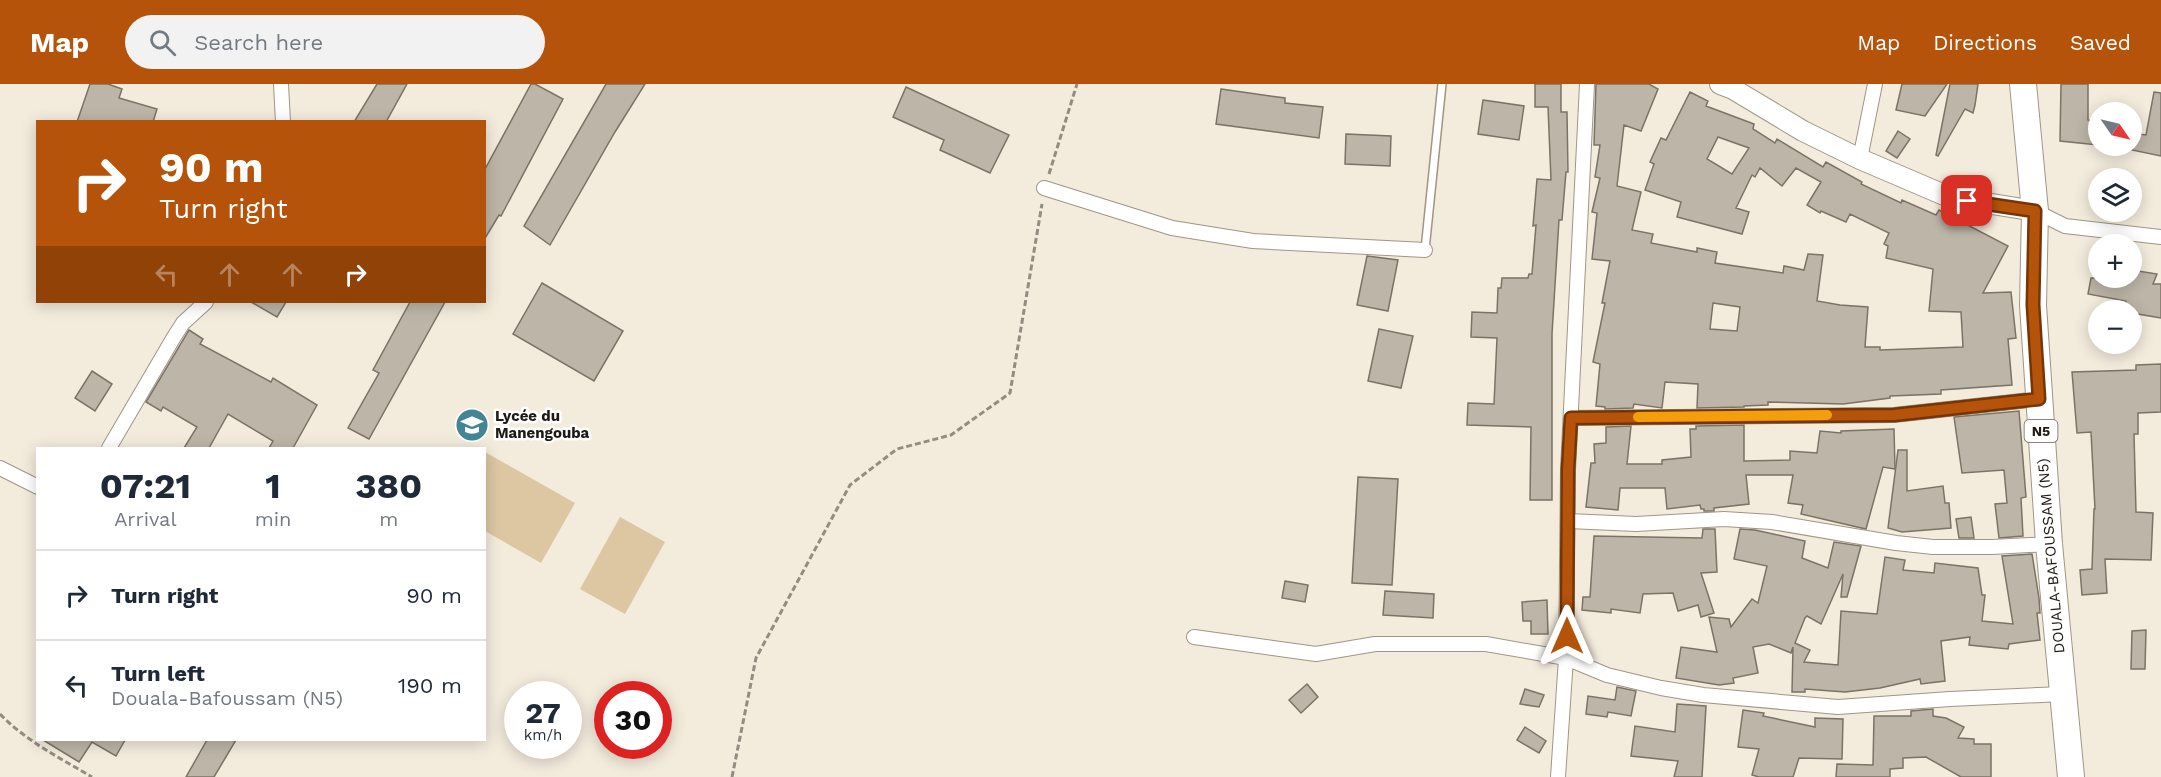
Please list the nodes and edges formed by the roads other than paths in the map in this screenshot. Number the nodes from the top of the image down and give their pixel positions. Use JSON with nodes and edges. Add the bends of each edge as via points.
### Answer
{"nodes":[{"id":1,"x":281,"y":84,"type":"edge"},
{"id":2,"x":1442,"y":84,"type":"edge"},
{"id":3,"x":1587,"y":84,"type":"edge"},
{"id":4,"x":1720,"y":84,"type":"edge"},
{"id":5,"x":1875,"y":84,"type":"edge"},
{"id":6,"x":2023,"y":84,"type":"edge"},
{"id":7,"x":283,"y":120,"type":"edge"},
{"id":8,"x":1860,"y":159,"type":"junction"},
{"id":9,"x":1044,"y":188,"type":"road end"},
{"id":10,"x":2035,"y":211,"type":"junction"},
{"id":11,"x":2161,"y":237,"type":"edge"},
{"id":12,"x":1425,"y":250,"type":"joint"},
{"id":13,"x":205,"y":303,"type":"edge"},
{"id":14,"x":2039,"y":399,"type":"junction"},
{"id":15,"x":1571,"y":418,"type":"junction"},
{"id":16,"x":110,"y":447,"type":"edge"},
{"id":17,"x":0,"y":468,"type":"edge"},
{"id":18,"x":36,"y":486,"type":"edge"},
{"id":19,"x":1568,"y":521,"type":"junction"},
{"id":20,"x":2049,"y":544,"type":"junction"},
{"id":21,"x":1194,"y":637,"type":"dead end"},
{"id":22,"x":1566,"y":658,"type":"junction"},
{"id":23,"x":2063,"y":694,"type":"junction"},
{"id":24,"x":1558,"y":777,"type":"edge"},
{"id":25,"x":2071,"y":777,"type":"edge"}],
"edges":[{"from":1,"to":7,"type":"street"},
{"from":2,"to":12,"type":"lane"},
{"from":3,"to":15,"type":"street"},
{"from":4,"to":8,"type":"street"},
{"from":5,"to":8,"type":"street"},
{"from":6,"to":10,"type":"highway","name":"DOUALA-BAFOUSSAM (N5)","number":"N5"},
{"from":8,"to":10,"type":"street","via":[[1949,197]]},
{"from":9,"to":12,"type":"street","via":[[1172,228],[1241,239]]},
{"from":10,"to":11,"type":"street","via":[[2065,226]]},
{"from":10,"to":14,"type":"highway","name":"DOUALA-BAFOUSSAM (N5)","number":"N5","via":[[2033,305]]},
{"from":13,"to":16,"type":"street","via":[[183,323]]},
{"from":14,"to":15,"type":"street","via":[[1894,415]]},
{"from":14,"to":20,"type":"highway","name":"DOUALA-BAFOUSSAM (N5)","number":"N5"},
{"from":15,"to":19,"type":"street"},
{"from":17,"to":18,"type":"street"},
{"from":19,"to":20,"type":"street","via":[[1636,524],[1724,519],[1772,522],[1933,547]]},
{"from":19,"to":22,"type":"street"},
{"from":20,"to":23,"type":"highway","name":"DOUALA-BAFOUSSAM (N5)","number":"N5"},
{"from":21,"to":22,"type":"street","via":[[1316,654],[1375,644],[1486,644]]},
{"from":22,"to":23,"type":"street","via":[[1607,675],[1661,688],[1838,707]]},
{"from":22,"to":24,"type":"street"},
{"from":23,"to":25,"type":"highway","name":"DOUALA-BAFOUSSAM (N5)","number":"N5"}]}
